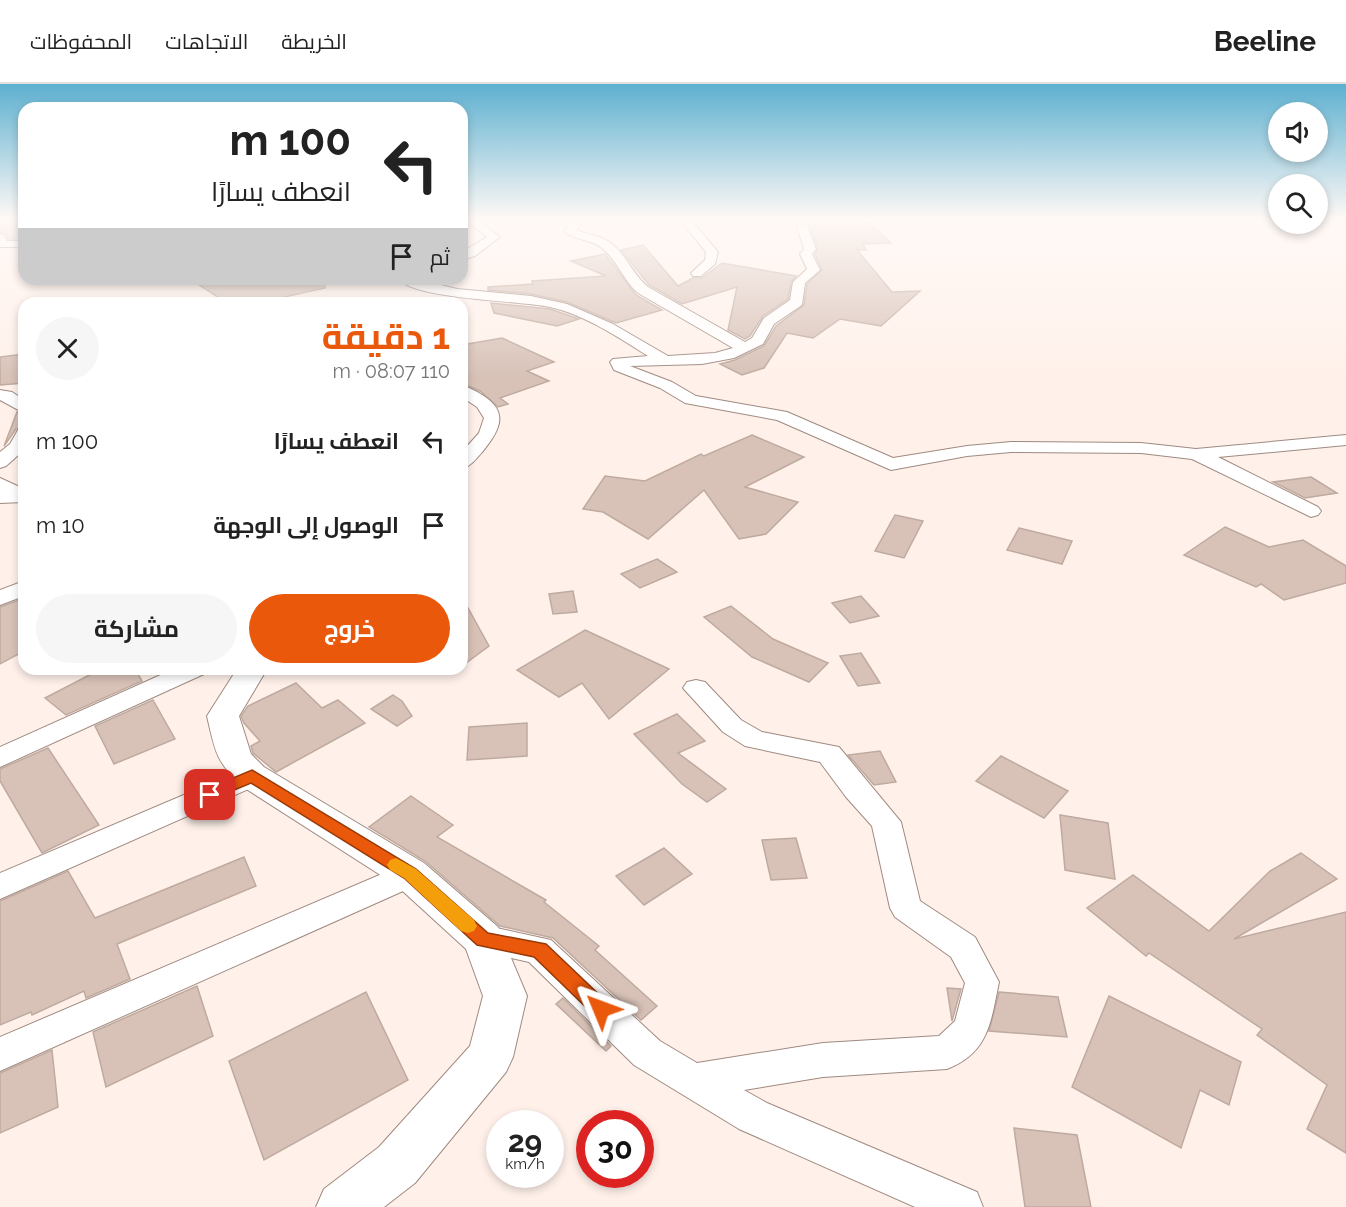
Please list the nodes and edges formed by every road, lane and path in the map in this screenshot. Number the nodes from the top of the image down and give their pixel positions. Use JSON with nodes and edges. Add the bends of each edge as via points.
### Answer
{"nodes":[{"id":1,"x":625,"y":272,"type":"edge"},
{"id":2,"x":811,"y":272,"type":"edge"},
{"id":3,"x":415,"y":285,"type":"edge"},
{"id":4,"x":450,"y":297,"type":"edge"},
{"id":5,"x":468,"y":298,"type":"edge"},
{"id":6,"x":744,"y":348,"type":"junction"},
{"id":7,"x":664,"y":360,"type":"junction"},
{"id":8,"x":468,"y":394,"type":"edge"},
{"id":9,"x":0,"y":395,"type":"edge"},
{"id":10,"x":18,"y":404,"type":"edge"},
{"id":11,"x":1346,"y":440,"type":"edge"},
{"id":12,"x":18,"y":445,"type":"edge"},
{"id":13,"x":1196,"y":454,"type":"junction"},
{"id":14,"x":468,"y":456,"type":"edge"},
{"id":15,"x":0,"y":462,"type":"edge"},
{"id":16,"x":0,"y":484,"type":"edge"},
{"id":17,"x":15,"y":495,"type":"edge"},
{"id":18,"x":1311,"y":511,"type":"dead end"},
{"id":19,"x":18,"y":590,"type":"edge"},
{"id":20,"x":0,"y":598,"type":"edge"},
{"id":21,"x":182,"y":675,"type":"edge"},
{"id":22,"x":248,"y":675,"type":"edge"},
{"id":23,"x":696,"y":688,"type":"dead end"},
{"id":24,"x":0,"y":758,"type":"edge"},
{"id":25,"x":252,"y":776,"type":"junction"},
{"id":26,"x":410,"y":873,"type":"junction"},
{"id":27,"x":0,"y":887,"type":"edge"},
{"id":28,"x":483,"y":939,"type":"junction"},
{"id":29,"x":0,"y":1054,"type":"edge"},
{"id":30,"x":693,"y":1081,"type":"junction"},
{"id":31,"x":342,"y":1207,"type":"edge"},
{"id":32,"x":962,"y":1207,"type":"edge"}],
"edges":[{"from":1,"to":6,"type":"street","via":[[640,289]]},
{"from":2,"to":6,"type":"street","via":[[799,282],[797,302],[770,318],[758,341]]},
{"from":3,"to":4,"type":"street","via":[[436,296]]},
{"from":5,"to":7,"type":"street","via":[[551,304],[583,315]]},
{"from":6,"to":7,"type":"street","via":[[695,360]]},
{"from":7,"to":13,"type":"street","via":[[618,362],[619,367],[666,385],[691,400],[781,416],[891,464],[967,450],[1011,447],[1141,448]]},
{"from":8,"to":14,"type":"street","via":[[491,411],[494,421]]},
{"from":9,"to":10,"type":"street"},
{"from":11,"to":13,"type":"street"},
{"from":12,"to":15,"type":"street"},
{"from":13,"to":18,"type":"street"},
{"from":16,"to":17,"type":"street"},
{"from":19,"to":20,"type":"street"},
{"from":21,"to":24,"type":"street"},
{"from":22,"to":25,"type":"street","via":[[223,717],[236,759]]},
{"from":23,"to":30,"type":"street","via":[[732,726],[755,740],[829,754],[886,822],[906,908],[963,947],[982,982],[971,1030],[947,1052],[823,1060]]},
{"from":25,"to":26,"type":"street"},
{"from":25,"to":27,"type":"street"},
{"from":26,"to":28,"type":"street"},
{"from":26,"to":29,"type":"street"},
{"from":28,"to":30,"type":"street","via":[[539,950],[647,1053]]},
{"from":28,"to":31,"type":"street","via":[[505,996],[490,1057],[397,1165]]},
{"from":30,"to":32,"type":"street","via":[[753,1116]]}]}
